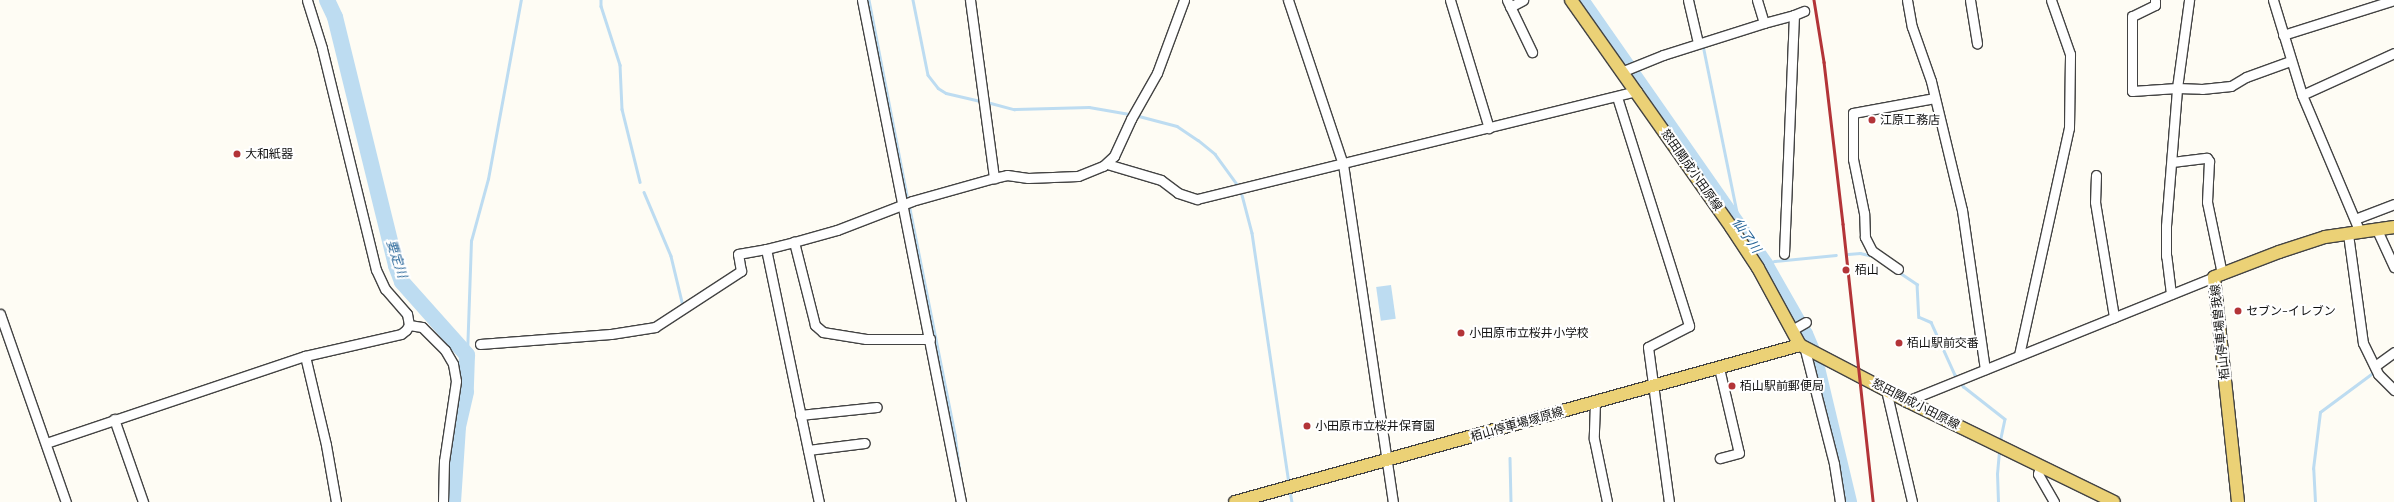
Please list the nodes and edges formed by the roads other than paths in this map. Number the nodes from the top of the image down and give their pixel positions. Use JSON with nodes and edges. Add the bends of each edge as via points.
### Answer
{"nodes":[{"id":1,"x":307,"y":0,"type":"edge"},
{"id":2,"x":862,"y":0,"type":"edge"},
{"id":3,"x":970,"y":0,"type":"edge"},
{"id":4,"x":1184,"y":0,"type":"edge"},
{"id":5,"x":1288,"y":0,"type":"edge"},
{"id":6,"x":1450,"y":0,"type":"edge"},
{"id":7,"x":1523,"y":0,"type":"edge"},
{"id":8,"x":1571,"y":0,"type":"edge"},
{"id":9,"x":1688,"y":0,"type":"edge"},
{"id":10,"x":1757,"y":0,"type":"edge"},
{"id":11,"x":1907,"y":0,"type":"edge"},
{"id":12,"x":1970,"y":0,"type":"edge"},
{"id":13,"x":2051,"y":0,"type":"edge"},
{"id":14,"x":2155,"y":0,"type":"edge"},
{"id":15,"x":2189,"y":0,"type":"edge"},
{"id":16,"x":2273,"y":0,"type":"edge"},
{"id":17,"x":2394,"y":0,"type":"edge"},
{"id":18,"x":1509,"y":3,"type":"edge"},
{"id":19,"x":1804,"y":12,"type":"dead end"},
{"id":20,"x":1794,"y":15,"type":"junction"},
{"id":21,"x":1764,"y":23,"type":"junction"},
{"id":22,"x":2283,"y":35,"type":"junction"},
{"id":23,"x":1698,"y":43,"type":"junction"},
{"id":24,"x":1977,"y":43,"type":"dead end"},
{"id":25,"x":1532,"y":52,"type":"dead end"},
{"id":26,"x":2394,"y":53,"type":"edge"},
{"id":27,"x":2290,"y":61,"type":"junction"},
{"id":28,"x":1623,"y":71,"type":"junction"},
{"id":29,"x":2177,"y":88,"type":"junction"},
{"id":30,"x":1637,"y":91,"type":"junction"},
{"id":31,"x":2302,"y":95,"type":"junction"},
{"id":32,"x":1617,"y":97,"type":"junction"},
{"id":33,"x":1935,"y":98,"type":"junction"},
{"id":34,"x":1489,"y":128,"type":"junction"},
{"id":35,"x":2172,"y":162,"type":"junction"},
{"id":36,"x":1107,"y":164,"type":"junction"},
{"id":37,"x":1343,"y":164,"type":"junction"},
{"id":38,"x":2096,"y":175,"type":"dead end"},
{"id":39,"x":994,"y":178,"type":"junction"},
{"id":40,"x":906,"y":204,"type":"junction"},
{"id":41,"x":2394,"y":204,"type":"edge"},
{"id":42,"x":2355,"y":219,"type":"junction"},
{"id":43,"x":2394,"y":227,"type":"edge"},
{"id":44,"x":2377,"y":230,"type":"junction"},
{"id":45,"x":2354,"y":233,"type":"junction"},
{"id":46,"x":794,"y":242,"type":"junction"},
{"id":47,"x":766,"y":249,"type":"junction"},
{"id":48,"x":1784,"y":254,"type":"dead end"},
{"id":49,"x":2394,"y":267,"type":"edge"},
{"id":50,"x":1898,"y":269,"type":"dead end"},
{"id":51,"x":2218,"y":276,"type":"junction"},
{"id":52,"x":2171,"y":294,"type":"junction"},
{"id":53,"x":0,"y":314,"type":"edge"},
{"id":54,"x":2114,"y":316,"type":"junction"},
{"id":55,"x":1806,"y":322,"type":"dead end"},
{"id":56,"x":409,"y":325,"type":"junction"},
{"id":57,"x":1792,"y":330,"type":"junction"},
{"id":58,"x":930,"y":339,"type":"junction"},
{"id":59,"x":480,"y":344,"type":"dead end"},
{"id":60,"x":1802,"y":346,"type":"junction"},
{"id":61,"x":2394,"y":352,"type":"edge"},
{"id":62,"x":2019,"y":355,"type":"junction"},
{"id":63,"x":305,"y":356,"type":"junction"},
{"id":64,"x":2375,"y":366,"type":"junction"},
{"id":65,"x":1719,"y":368,"type":"junction"},
{"id":66,"x":1985,"y":369,"type":"junction"},
{"id":67,"x":1652,"y":387,"type":"junction"},
{"id":68,"x":1886,"y":390,"type":"junction"},
{"id":69,"x":2394,"y":390,"type":"edge"},
{"id":70,"x":1907,"y":401,"type":"junction"},
{"id":71,"x":1595,"y":402,"type":"junction"},
{"id":72,"x":877,"y":407,"type":"dead end"},
{"id":73,"x":800,"y":415,"type":"junction"},
{"id":74,"x":114,"y":419,"type":"junction"},
{"id":75,"x":46,"y":443,"type":"junction"},
{"id":76,"x":865,"y":443,"type":"dead end"},
{"id":77,"x":808,"y":450,"type":"junction"},
{"id":78,"x":1720,"y":458,"type":"dead end"},
{"id":79,"x":1387,"y":460,"type":"junction"},
{"id":80,"x":2040,"y":467,"type":"junction"},
{"id":81,"x":1251,"y":500,"type":"edge"},
{"id":82,"x":66,"y":502,"type":"edge"},
{"id":83,"x":143,"y":502,"type":"edge"},
{"id":84,"x":336,"y":502,"type":"edge"},
{"id":85,"x":443,"y":502,"type":"edge"},
{"id":86,"x":820,"y":502,"type":"edge"},
{"id":87,"x":961,"y":502,"type":"edge"},
{"id":88,"x":1235,"y":502,"type":"edge"},
{"id":89,"x":1393,"y":502,"type":"edge"},
{"id":90,"x":1607,"y":502,"type":"edge"},
{"id":91,"x":1669,"y":502,"type":"edge"},
{"id":92,"x":1840,"y":502,"type":"edge"},
{"id":93,"x":1912,"y":502,"type":"edge"},
{"id":94,"x":2054,"y":502,"type":"edge"},
{"id":95,"x":2114,"y":502,"type":"edge"},
{"id":96,"x":2238,"y":502,"type":"edge"}],
"edges":[{"from":1,"to":56,"type":"street","via":[[322,48],[376,270],[385,289],[407,314]]},
{"from":2,"to":40,"type":"street"},
{"from":3,"to":39,"type":"street"},
{"from":4,"to":36,"type":"street","via":[[1157,73],[1114,156]]},
{"from":5,"to":37,"type":"street"},
{"from":6,"to":34,"type":"street"},
{"from":7,"to":18,"type":"street"},
{"from":8,"to":28,"type":"main road","name":"怒田開成小田原線"},
{"from":9,"to":23,"type":"street"},
{"from":10,"to":21,"type":"street"},
{"from":11,"to":33,"type":"street","via":[[1912,26]]},
{"from":12,"to":24,"type":"street"},
{"from":13,"to":62,"type":"street","via":[[2070,54],[2069,128]]},
{"from":14,"to":29,"type":"street","via":[[2155,5],[2132,16],[2132,91]]},
{"from":15,"to":29,"type":"street"},
{"from":16,"to":22,"type":"street"},
{"from":17,"to":22,"type":"street"},
{"from":18,"to":25,"type":"street"},
{"from":19,"to":20,"type":"street"},
{"from":20,"to":21,"type":"street"},
{"from":20,"to":48,"type":"street"},
{"from":21,"to":23,"type":"street"},
{"from":22,"to":27,"type":"street"},
{"from":23,"to":28,"type":"street"},
{"from":26,"to":31,"type":"street"},
{"from":27,"to":29,"type":"street","via":[[2246,77],[2231,86]]},
{"from":27,"to":31,"type":"street"},
{"from":28,"to":30,"type":"main road","name":"怒田開成小田原線"},
{"from":29,"to":35,"type":"street"},
{"from":30,"to":32,"type":"street"},
{"from":30,"to":57,"type":"main road","name":"怒田開成小田原線","via":[[1746,250]]},
{"from":31,"to":42,"type":"street"},
{"from":32,"to":34,"type":"street"},
{"from":32,"to":67,"type":"street","via":[[1689,326],[1648,347]]},
{"from":33,"to":50,"type":"street","via":[[1853,113],[1853,159],[1866,237],[1872,251]]},
{"from":33,"to":66,"type":"street","via":[[1962,210]]},
{"from":34,"to":37,"type":"street"},
{"from":35,"to":51,"type":"street","via":[[2207,158],[2209,162],[2207,202]]},
{"from":35,"to":52,"type":"street","via":[[2166,233]]},
{"from":36,"to":37,"type":"street","via":[[1161,180],[1178,193],[1197,199]]},
{"from":36,"to":39,"type":"street","via":[[1078,176],[1048,178],[1007,175]]},
{"from":37,"to":79,"type":"street"},
{"from":38,"to":54,"type":"street","via":[[2095,202]]},
{"from":39,"to":40,"type":"street"},
{"from":40,"to":46,"type":"street","via":[[837,230]]},
{"from":40,"to":58,"type":"street"},
{"from":41,"to":42,"type":"street"},
{"from":42,"to":45,"type":"street"},
{"from":43,"to":44,"type":"main road","name":"栢山停車場曽我線"},
{"from":44,"to":45,"type":"main road","name":"栢山停車場曽我線"},
{"from":44,"to":49,"type":"street"},
{"from":45,"to":51,"type":"main road","name":"栢山停車場曽我線","via":[[2308,242]]},
{"from":45,"to":64,"type":"street","via":[[2363,343],[2368,357]]},
{"from":46,"to":47,"type":"street"},
{"from":46,"to":58,"type":"street","via":[[815,325],[823,332],[866,339]]},
{"from":47,"to":59,"type":"street","via":[[738,254],[741,271],[655,327],[611,334]]},
{"from":47,"to":73,"type":"street"},
{"from":51,"to":52,"type":"street"},
{"from":51,"to":96,"type":"main road","name":"栢山停車場曽我線"},
{"from":52,"to":54,"type":"street"},
{"from":53,"to":75,"type":"street"},
{"from":54,"to":62,"type":"street"},
{"from":55,"to":57,"type":"street"},
{"from":56,"to":63,"type":"street","via":[[401,334]]},
{"from":56,"to":85,"type":"street","via":[[422,327],[445,350],[453,364],[456,381],[444,461]]},
{"from":57,"to":60,"type":"main road","name":"怒田開成小田原線"},
{"from":58,"to":87,"type":"street"},
{"from":60,"to":65,"type":"main road","name":"栢山停車場塚原線"},
{"from":60,"to":68,"type":"main road","name":"怒田開成小田原線"},
{"from":60,"to":92,"type":"street","via":[[1834,464]]},
{"from":61,"to":64,"type":"street"},
{"from":62,"to":66,"type":"street"},
{"from":63,"to":74,"type":"street"},
{"from":63,"to":84,"type":"street","via":[[326,445]]},
{"from":64,"to":69,"type":"street","via":[[2378,374]]},
{"from":65,"to":67,"type":"main road","name":"栢山停車場塚原線"},
{"from":65,"to":78,"type":"street","via":[[1739,453]]},
{"from":66,"to":70,"type":"street"},
{"from":67,"to":71,"type":"main road","name":"栢山停車場塚原線"},
{"from":67,"to":91,"type":"street"},
{"from":68,"to":70,"type":"main road","name":"怒田開成小田原線"},
{"from":68,"to":93,"type":"street"},
{"from":70,"to":80,"type":"main road","name":"怒田開成小田原線"},
{"from":71,"to":79,"type":"main road","name":"栢山停車場塚原線"},
{"from":71,"to":90,"type":"street","via":[[1594,438]]},
{"from":72,"to":73,"type":"street"},
{"from":73,"to":77,"type":"street"},
{"from":74,"to":75,"type":"street"},
{"from":74,"to":83,"type":"street"},
{"from":75,"to":82,"type":"street"},
{"from":76,"to":77,"type":"street"},
{"from":77,"to":86,"type":"street"},
{"from":79,"to":81,"type":"main road","name":"栢山停車場塚原線"},
{"from":79,"to":89,"type":"street"},
{"from":80,"to":94,"type":"street","via":[[2038,474]]},
{"from":80,"to":95,"type":"main road","name":"怒田開成小田原線"},
{"from":81,"to":88,"type":"main road","name":"栢山停車場塚原線"}]}
